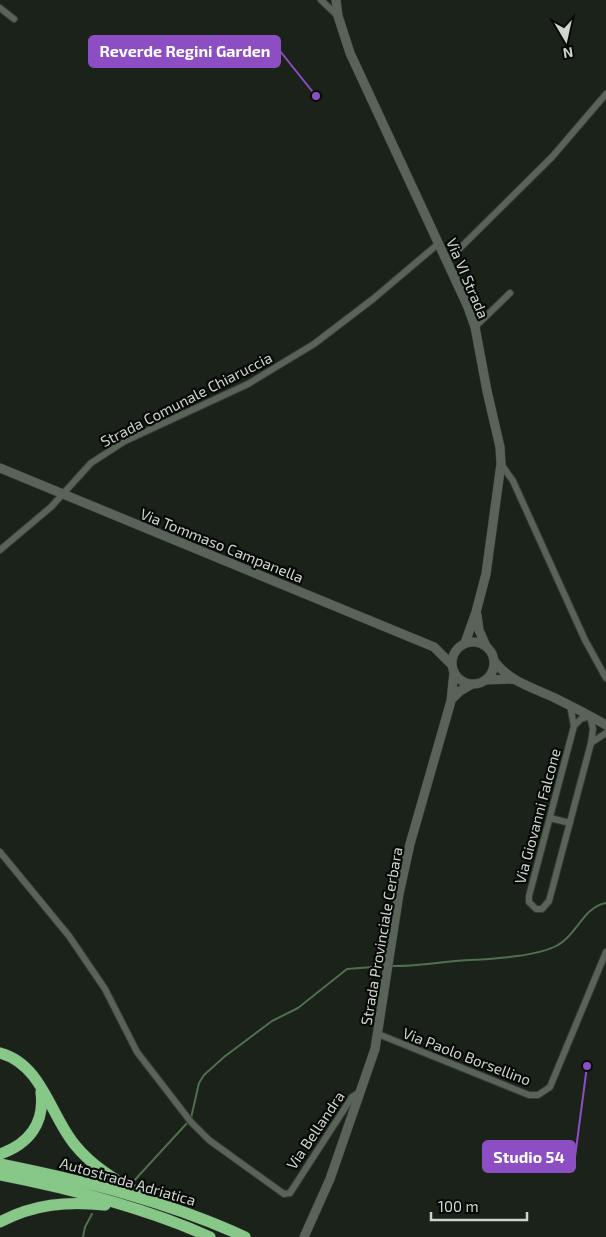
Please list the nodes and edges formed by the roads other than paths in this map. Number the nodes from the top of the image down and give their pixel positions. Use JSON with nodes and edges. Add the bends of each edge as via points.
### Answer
{"nodes":[{"id":1,"x":321,"y":1,"type":"edge"},
{"id":2,"x":336,"y":1,"type":"edge"},
{"id":3,"x":0,"y":8,"type":"edge"},
{"id":4,"x":338,"y":16,"type":"junction"},
{"id":5,"x":14,"y":19,"type":"dead end"},
{"id":6,"x":606,"y":94,"type":"edge"},
{"id":7,"x":438,"y":244,"type":"junction"},
{"id":8,"x":447,"y":261,"type":"junction"},
{"id":9,"x":510,"y":293,"type":"dead end"},
{"id":10,"x":475,"y":327,"type":"junction"},
{"id":11,"x":501,"y":464,"type":"junction"},
{"id":12,"x":0,"y":468,"type":"edge"},
{"id":13,"x":61,"y":494,"type":"junction"},
{"id":14,"x":0,"y":550,"type":"edge"},
{"id":15,"x":476,"y":612,"type":"junction"},
{"id":16,"x":462,"y":645,"type":"junction"},
{"id":17,"x":486,"y":646,"type":"junction"},
{"id":18,"x":434,"y":647,"type":"junction"},
{"id":19,"x":494,"y":661,"type":"junction"},
{"id":20,"x":453,"y":669,"type":"junction"},
{"id":21,"x":606,"y":678,"type":"edge"},
{"id":22,"x":513,"y":679,"type":"junction"},
{"id":23,"x":485,"y":680,"type":"junction"},
{"id":24,"x":472,"y":684,"type":"junction"},
{"id":25,"x":451,"y":701,"type":"junction"},
{"id":26,"x":570,"y":705,"type":"junction"},
{"id":27,"x":590,"y":716,"type":"junction"},
{"id":28,"x":606,"y":725,"type":"edge"},
{"id":29,"x":574,"y":726,"type":"junction"},
{"id":30,"x":606,"y":732,"type":"edge"},
{"id":31,"x":591,"y":743,"type":"junction"},
{"id":32,"x":550,"y":818,"type":"junction"},
{"id":33,"x":570,"y":823,"type":"junction"},
{"id":34,"x":0,"y":852,"type":"edge"},
{"id":35,"x":606,"y":952,"type":"edge"},
{"id":36,"x":378,"y":1034,"type":"junction"},
{"id":37,"x":0,"y":1053,"type":"edge"},
{"id":38,"x":363,"y":1089,"type":"junction"},
{"id":39,"x":41,"y":1090,"type":"junction"},
{"id":40,"x":0,"y":1154,"type":"edge"},
{"id":41,"x":0,"y":1164,"type":"edge"},
{"id":42,"x":0,"y":1175,"type":"edge"},
{"id":43,"x":158,"y":1202,"type":"junction"},
{"id":44,"x":136,"y":1208,"type":"junction"},
{"id":45,"x":0,"y":1222,"type":"edge"},
{"id":46,"x":306,"y":1233,"type":"edge"},
{"id":47,"x":210,"y":1237,"type":"edge"},
{"id":48,"x":244,"y":1237,"type":"edge"}],
"edges":[{"from":1,"to":2,"type":"street"},
{"from":1,"to":4,"type":"street"},
{"from":2,"to":4,"type":"main road","name":"Via VI Strada"},
{"from":3,"to":5,"type":"street"},
{"from":4,"to":7,"type":"main road","name":"Via VI Strada","via":[[350,53]]},
{"from":6,"to":8,"type":"street","via":[[542,168]]},
{"from":7,"to":8,"type":"main road","name":"Via VI Strada"},
{"from":7,"to":13,"type":"street","name":"Strada Comunale Chiaruccia","via":[[314,344],[248,384],[125,441],[91,463]]},
{"from":8,"to":10,"type":"main road","name":"Via VI Strada"},
{"from":9,"to":10,"type":"street"},
{"from":10,"to":11,"type":"main road","name":"Via VI Strada"},
{"from":11,"to":15,"type":"main road","name":"Via VI Strada","via":[[486,574]]},
{"from":11,"to":21,"type":"street","via":[[514,481],[585,640]]},
{"from":12,"to":13,"type":"main road","name":"Via Tommaso Campanella"},
{"from":13,"to":14,"type":"street","name":"Strada Comunale Chiaruccia"},
{"from":13,"to":18,"type":"main road","name":"Via Tommaso Campanella"},
{"from":15,"to":16,"type":"main road","name":"Via VI Strada"},
{"from":15,"to":17,"type":"main road","name":"Via VI Strada"},
{"from":16,"to":17,"type":"main road","via":[[476,642]]},
{"from":16,"to":18,"type":"main road","name":"Via Tommaso Campanella"},
{"from":16,"to":20,"type":"main road","name":"Strada Provinciale Cerbara","via":[[453,655]]},
{"from":17,"to":19,"type":"main road"},
{"from":18,"to":20,"type":"main road","name":"Via Tommaso Campanella"},
{"from":19,"to":22,"type":"main road"},
{"from":19,"to":23,"type":"main road"},
{"from":20,"to":24,"type":"main road","via":[[458,679]]},
{"from":20,"to":25,"type":"main road","name":"Strada Provinciale Cerbara"},
{"from":22,"to":23,"type":"main road"},
{"from":22,"to":26,"type":"main road"},
{"from":23,"to":24,"type":"main road"},
{"from":24,"to":25,"type":"main road"},
{"from":25,"to":36,"type":"main road","name":"Strada Provinciale Cerbara","via":[[404,869]]},
{"from":26,"to":27,"type":"main road"},
{"from":26,"to":29,"type":"street","name":"Via Giovanni Falcone"},
{"from":27,"to":28,"type":"main road"},
{"from":27,"to":29,"type":"street"},
{"from":27,"to":31,"type":"street","name":"Via Giovanni Falcone"},
{"from":29,"to":32,"type":"street","name":"Via Giovanni Falcone"},
{"from":30,"to":31,"type":"street"},
{"from":31,"to":33,"type":"street","name":"Via Giovanni Falcone"},
{"from":32,"to":33,"type":"street"},
{"from":32,"to":33,"type":"street","name":"Via Giovanni Falcone","via":[[529,896],[529,902],[536,909],[542,909],[549,902]]},
{"from":34,"to":38,"type":"street","name":"Via Bellandra","via":[[69,936],[105,988],[141,1059],[189,1120],[209,1140],[284,1194],[290,1193],[352,1097]]},
{"from":35,"to":36,"type":"street","name":"Via Paolo Borsellino","via":[[550,1087],[538,1095],[529,1095]]},
{"from":36,"to":38,"type":"main road","name":"Strada Provinciale Cerbara"},
{"from":37,"to":39,"type":"highway","via":[[26,1066]]},
{"from":38,"to":46,"type":"main road","name":"Via Bellandra","via":[[327,1187]]},
{"from":39,"to":40,"type":"highway","via":[[42,1108],[34,1131],[21,1144]]},
{"from":39,"to":43,"type":"highway","via":[[69,1138],[90,1161]]},
{"from":41,"to":43,"type":"highway","name":"Autostrada Adriatica"},
{"from":42,"to":44,"type":"highway","name":"Autostrada Adriatica"},
{"from":43,"to":48,"type":"highway","name":"Autostrada Adriatica"},
{"from":44,"to":45,"type":"highway","via":[[60,1203]]},
{"from":44,"to":47,"type":"highway","name":"Autostrada Adriatica"}]}
